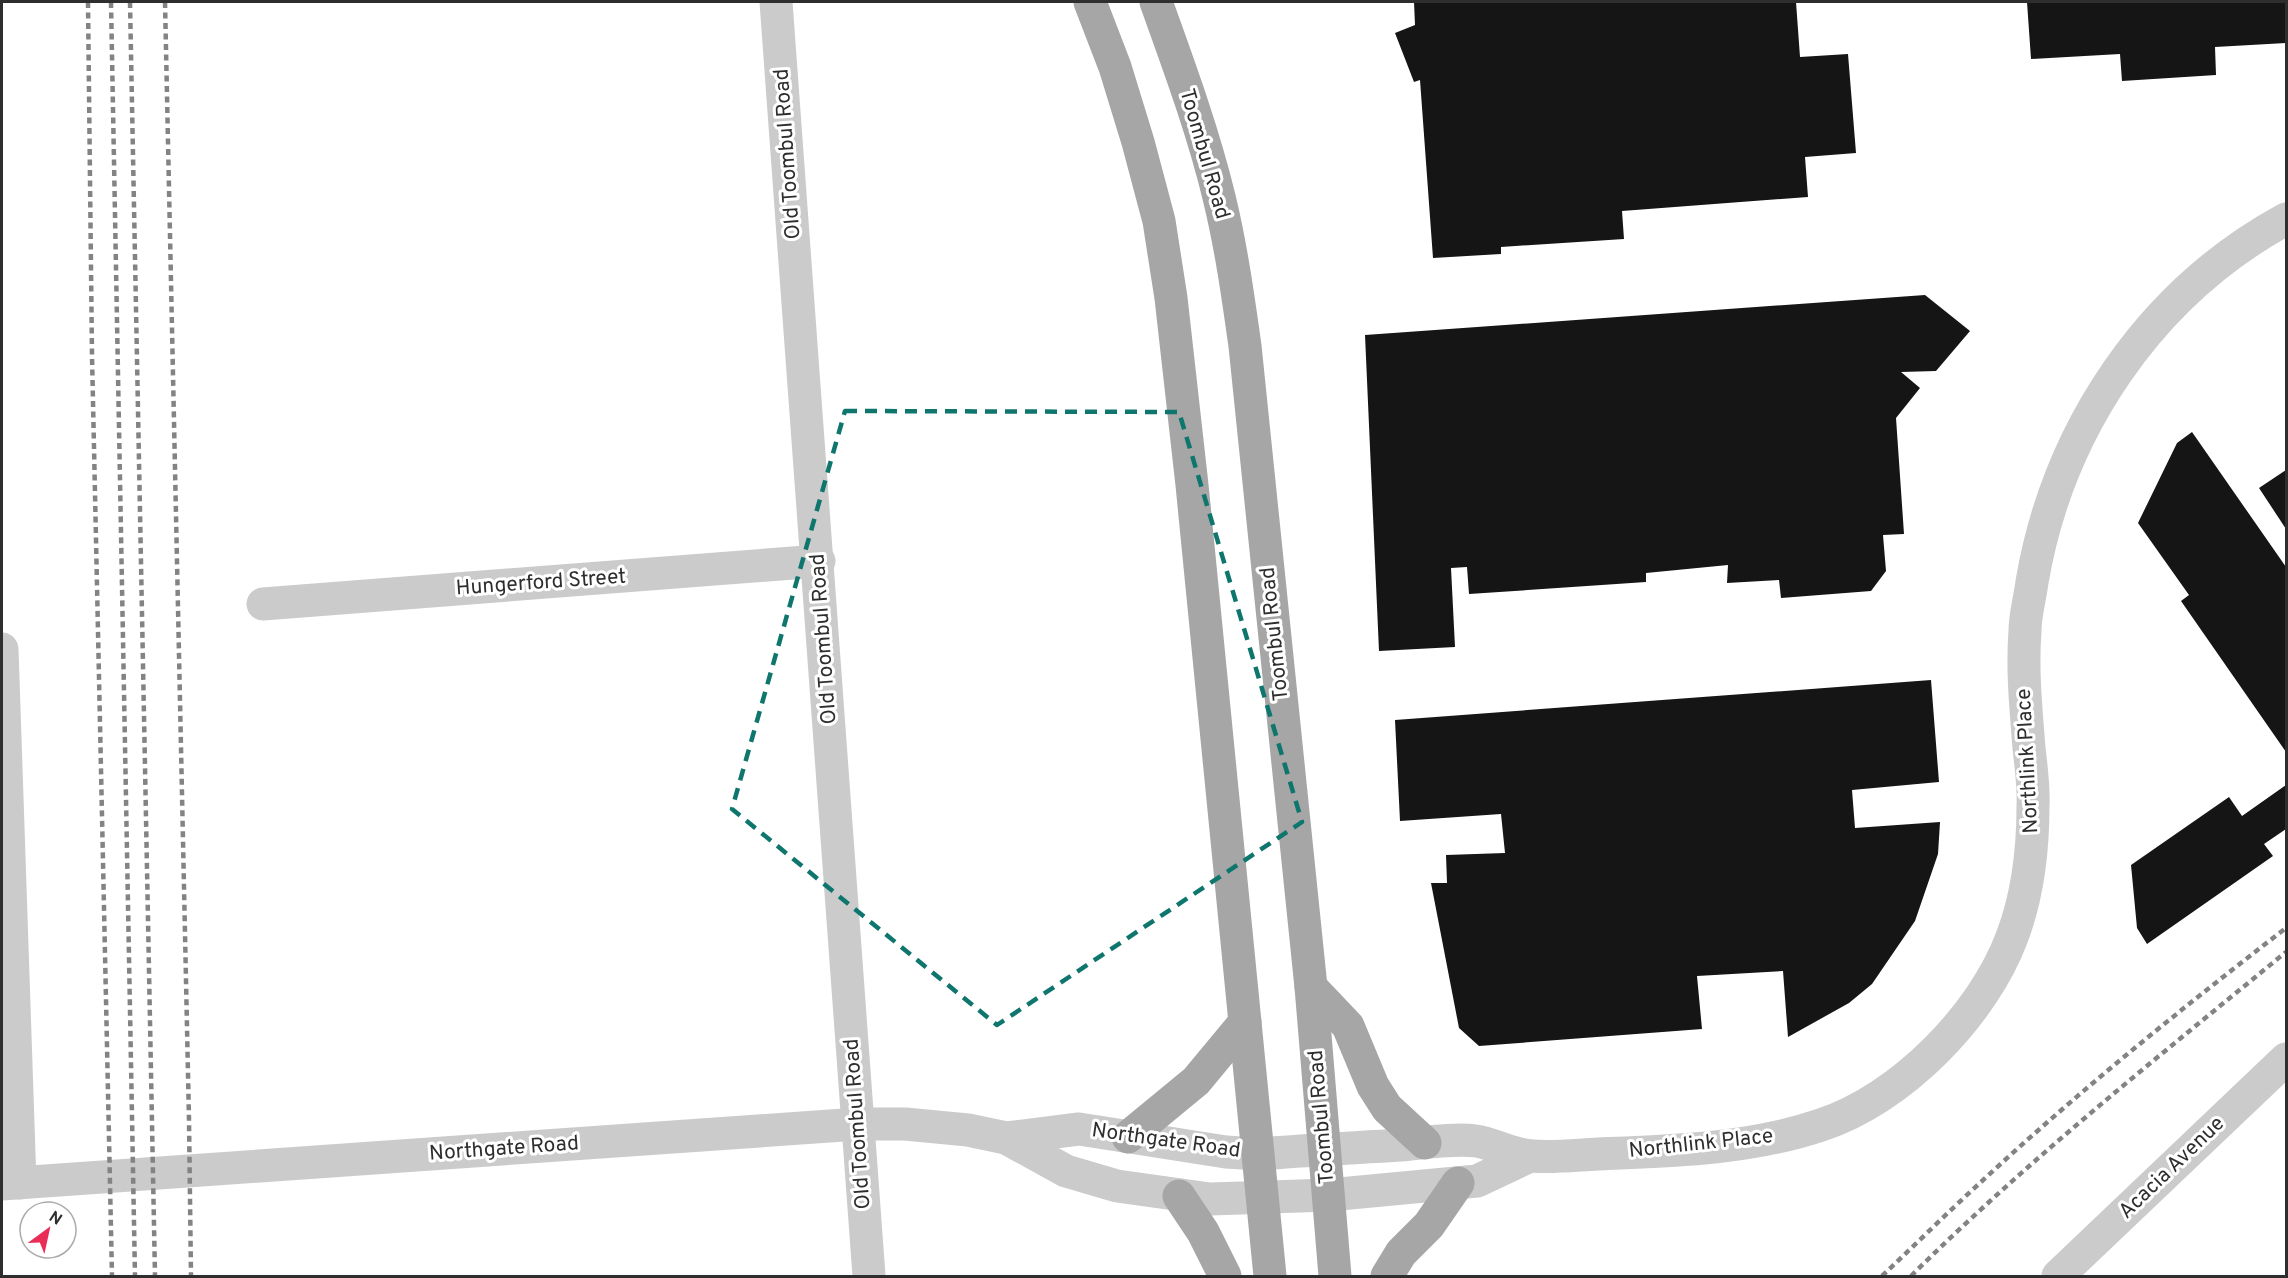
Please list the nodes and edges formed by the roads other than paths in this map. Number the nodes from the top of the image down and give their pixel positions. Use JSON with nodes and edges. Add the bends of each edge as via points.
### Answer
{"nodes":[{"id":1,"x":776,"y":2,"type":"edge"},
{"id":2,"x":1090,"y":2,"type":"edge"},
{"id":3,"x":1156,"y":2,"type":"edge"},
{"id":4,"x":2286,"y":219,"type":"edge"},
{"id":5,"x":819,"y":561,"type":"junction"},
{"id":6,"x":263,"y":604,"type":"dead end"},
{"id":7,"x":2,"y":650,"type":"edge"},
{"id":8,"x":1311,"y":987,"type":"junction"},
{"id":9,"x":1245,"y":1022,"type":"junction"},
{"id":10,"x":2286,"y":1059,"type":"edge"},
{"id":11,"x":858,"y":1124,"type":"junction"},
{"id":12,"x":1128,"y":1137,"type":"junction"},
{"id":13,"x":1006,"y":1138,"type":"junction"},
{"id":14,"x":1425,"y":1143,"type":"junction"},
{"id":15,"x":1326,"y":1149,"type":"junction"},
{"id":16,"x":1259,"y":1154,"type":"junction"},
{"id":17,"x":1530,"y":1156,"type":"junction"},
{"id":18,"x":11,"y":1183,"type":"edge"},
{"id":19,"x":1458,"y":1183,"type":"junction"},
{"id":20,"x":1329,"y":1195,"type":"junction"},
{"id":21,"x":1179,"y":1196,"type":"junction"},
{"id":22,"x":1264,"y":1199,"type":"junction"},
{"id":23,"x":869,"y":1276,"type":"edge"},
{"id":24,"x":1225,"y":1276,"type":"edge"},
{"id":25,"x":1270,"y":1276,"type":"edge"},
{"id":26,"x":1335,"y":1276,"type":"edge"},
{"id":27,"x":1388,"y":1276,"type":"edge"},
{"id":28,"x":2058,"y":1276,"type":"edge"}],
"edges":[{"from":1,"to":5,"type":"street","name":"Old Toombul Road"},
{"from":2,"to":9,"type":"main road","via":[[1115,68],[1159,221],[1192,485]]},
{"from":3,"to":8,"type":"main road","name":"Toombul Road","via":[[1219,196],[1233,266],[1245,346]]},
{"from":4,"to":17,"type":"street","name":"Northlink Place","via":[[2216,264],[2174,301],[2138,341],[2102,393],[2068,458],[2046,517],[2025,628],[2024,688],[2034,805],[2024,899],[1993,976],[1967,1015],[1934,1052],[1903,1078],[1876,1098],[1823,1125],[1734,1145]]},
{"from":5,"to":6,"type":"street","name":"Hungerford Street"},
{"from":5,"to":11,"type":"street","name":"Old Toombul Road"},
{"from":7,"to":18,"type":"street"},
{"from":8,"to":14,"type":"main road","via":[[1348,1026],[1373,1086],[1387,1108]]},
{"from":8,"to":15,"type":"main road","name":"Toombul Road"},
{"from":9,"to":12,"type":"main road","via":[[1196,1081]]},
{"from":9,"to":16,"type":"main road"},
{"from":10,"to":28,"type":"street","name":"Acacia Avenue"},
{"from":11,"to":13,"type":"street","name":"Northgate Road","via":[[935,1125]]},
{"from":11,"to":18,"type":"street","name":"Northgate Road"},
{"from":11,"to":23,"type":"street","name":"Old Toombul Road"},
{"from":12,"to":13,"type":"street","name":"Northgate Road","via":[[1079,1129]]},
{"from":12,"to":16,"type":"street","name":"Northgate Road"},
{"from":13,"to":21,"type":"street","name":"Northgate Road","via":[[1066,1172],[1117,1186]]},
{"from":14,"to":15,"type":"street","name":"Northlink Place"},
{"from":14,"to":17,"type":"street","name":"Northlink Place","via":[[1474,1140]]},
{"from":15,"to":16,"type":"street","name":"Northgate Road"},
{"from":15,"to":20,"type":"main road","name":"Toombul Road"},
{"from":16,"to":22,"type":"main road"},
{"from":17,"to":19,"type":"street","name":"Northlink Place","via":[[1477,1181]]},
{"from":19,"to":20,"type":"street","name":"Northlink Place"},
{"from":19,"to":27,"type":"main road","via":[[1429,1225],[1401,1253]]},
{"from":20,"to":22,"type":"street","name":"Northgate Road"},
{"from":20,"to":26,"type":"main road","name":"Toombul Road"},
{"from":21,"to":22,"type":"street","name":"Northgate Road"},
{"from":21,"to":24,"type":"main road"},
{"from":22,"to":25,"type":"main road"}]}
